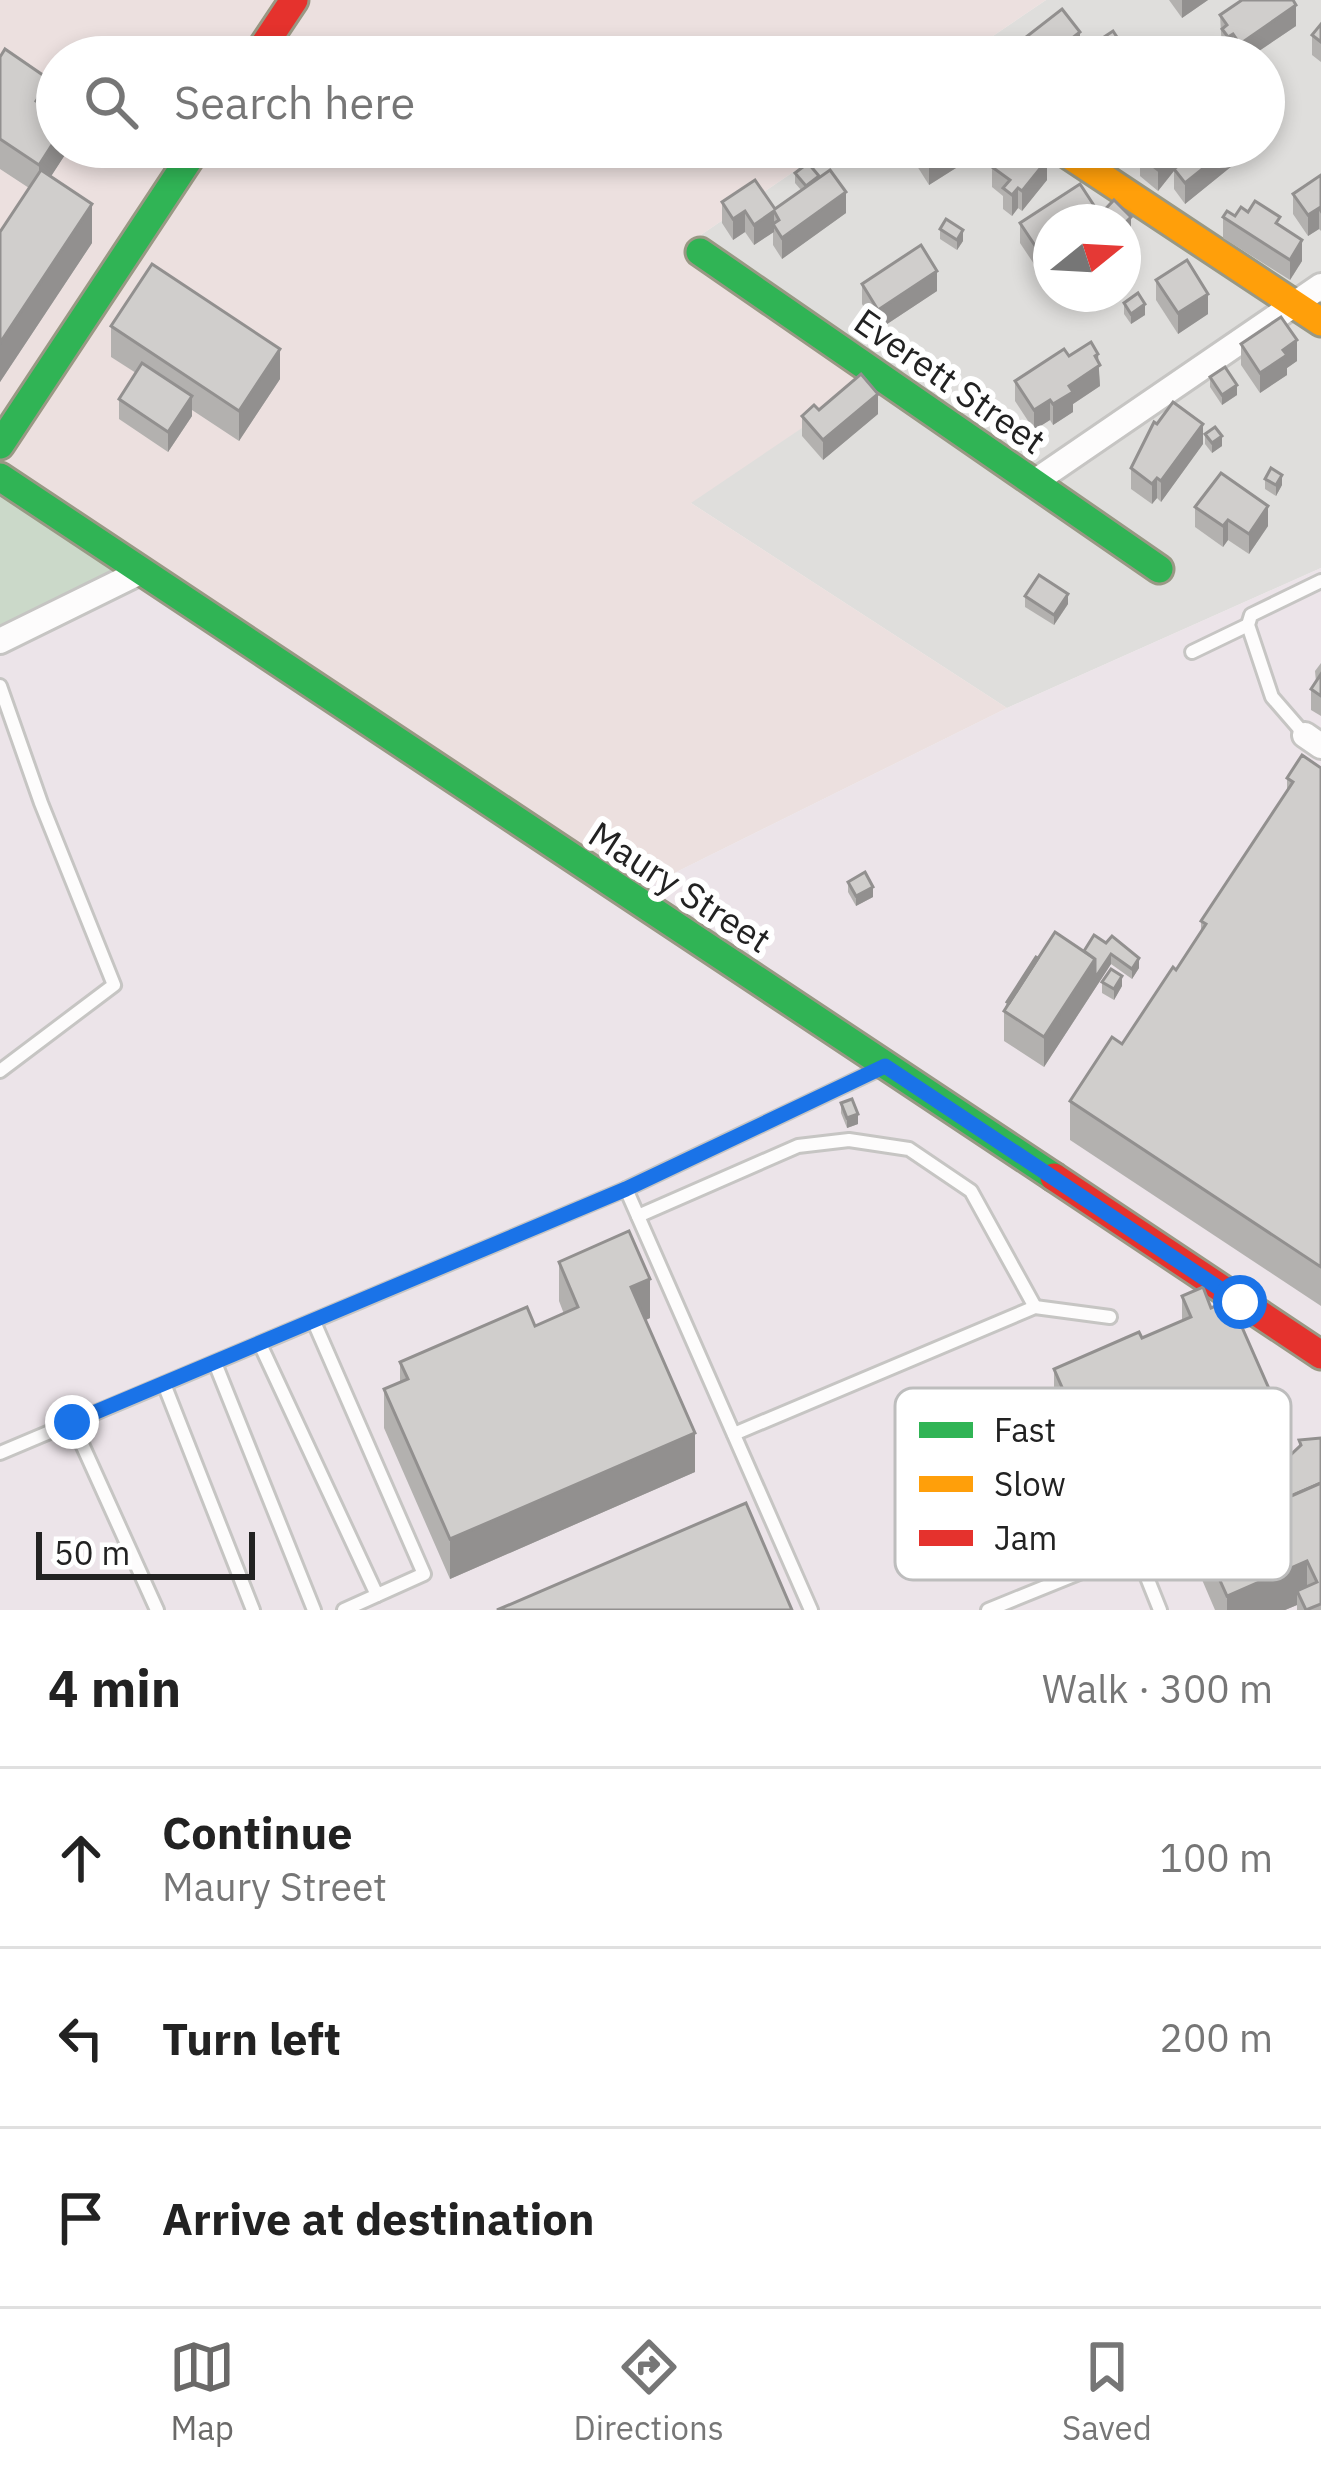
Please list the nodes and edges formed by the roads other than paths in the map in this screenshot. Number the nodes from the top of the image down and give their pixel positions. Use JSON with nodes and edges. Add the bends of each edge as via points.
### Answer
{"nodes":[{"id":1,"x":294,"y":0,"type":"edge"},
{"id":2,"x":270,"y":36,"type":"edge"},
{"id":3,"x":183,"y":168,"type":"edge"},
{"id":4,"x":1089,"y":168,"type":"edge"},
{"id":5,"x":700,"y":252,"type":"dead end"},
{"id":6,"x":1321,"y":286,"type":"edge"},
{"id":7,"x":1294,"y":304,"type":"junction"},
{"id":8,"x":1321,"y":322,"type":"edge"},
{"id":9,"x":0,"y":445,"type":"edge"},
{"id":10,"x":0,"y":477,"type":"edge"},
{"id":11,"x":1033,"y":483,"type":"junction"},
{"id":12,"x":1159,"y":569,"type":"dead end"},
{"id":13,"x":140,"y":572,"type":"junction"},
{"id":14,"x":1321,"y":580,"type":"edge"},
{"id":15,"x":1248,"y":625,"type":"junction"},
{"id":16,"x":0,"y":641,"type":"edge"},
{"id":17,"x":1192,"y":652,"type":"dead end"},
{"id":18,"x":0,"y":686,"type":"edge"},
{"id":19,"x":1313,"y":740,"type":"edge"},
{"id":20,"x":885,"y":1066,"type":"junction"},
{"id":21,"x":0,"y":1071,"type":"edge"},
{"id":22,"x":626,"y":1189,"type":"junction"},
{"id":23,"x":638,"y":1216,"type":"junction"},
{"id":24,"x":1035,"y":1307,"type":"junction"},
{"id":25,"x":1110,"y":1317,"type":"dead end"},
{"id":26,"x":314,"y":1322,"type":"junction"},
{"id":27,"x":260,"y":1344,"type":"junction"},
{"id":28,"x":1321,"y":1355,"type":"edge"},
{"id":29,"x":215,"y":1363,"type":"junction"},
{"id":30,"x":164,"y":1384,"type":"junction"},
{"id":31,"x":72,"y":1422,"type":"junction"},
{"id":32,"x":734,"y":1434,"type":"junction"},
{"id":33,"x":0,"y":1453,"type":"edge"},
{"id":34,"x":1062,"y":1580,"type":"edge"},
{"id":35,"x":1148,"y":1580,"type":"edge"},
{"id":36,"x":376,"y":1595,"type":"junction"},
{"id":37,"x":157,"y":1610,"type":"edge"},
{"id":38,"x":253,"y":1610,"type":"edge"},
{"id":39,"x":314,"y":1610,"type":"edge"},
{"id":40,"x":344,"y":1610,"type":"edge"},
{"id":41,"x":811,"y":1610,"type":"edge"},
{"id":42,"x":988,"y":1610,"type":"edge"},
{"id":43,"x":1160,"y":1610,"type":"edge"}],
"edges":[{"from":1,"to":2,"type":"street"},
{"from":3,"to":9,"type":"street"},
{"from":4,"to":7,"type":"street"},
{"from":5,"to":11,"type":"street","name":"Everett Street"},
{"from":6,"to":7,"type":"street"},
{"from":7,"to":8,"type":"street"},
{"from":7,"to":11,"type":"street"},
{"from":10,"to":13,"type":"street","name":"Maury Street"},
{"from":11,"to":12,"type":"street","name":"Everett Street"},
{"from":13,"to":16,"type":"street"},
{"from":13,"to":20,"type":"street","name":"Maury Street"},
{"from":14,"to":15,"type":"lane","via":[[1251,615]]},
{"from":15,"to":17,"type":"lane"},
{"from":15,"to":19,"type":"lane","via":[[1272,697]]},
{"from":18,"to":21,"type":"lane","via":[[114,986]]},
{"from":20,"to":22,"type":"lane"},
{"from":20,"to":28,"type":"street","name":"Maury Street"},
{"from":22,"to":23,"type":"lane"},
{"from":22,"to":26,"type":"lane"},
{"from":23,"to":24,"type":"lane","via":[[798,1147],[849,1140],[909,1149],[971,1191]]},
{"from":23,"to":32,"type":"lane"},
{"from":24,"to":25,"type":"lane"},
{"from":24,"to":32,"type":"lane"},
{"from":26,"to":27,"type":"lane"},
{"from":26,"to":36,"type":"lane","via":[[424,1574]]},
{"from":27,"to":29,"type":"lane"},
{"from":27,"to":36,"type":"lane"},
{"from":29,"to":30,"type":"lane"},
{"from":29,"to":39,"type":"lane"},
{"from":30,"to":31,"type":"lane"},
{"from":30,"to":38,"type":"lane"},
{"from":31,"to":33,"type":"lane"},
{"from":31,"to":37,"type":"lane"},
{"from":32,"to":41,"type":"lane"},
{"from":34,"to":42,"type":"lane"},
{"from":35,"to":43,"type":"lane"},
{"from":36,"to":40,"type":"lane"}]}
